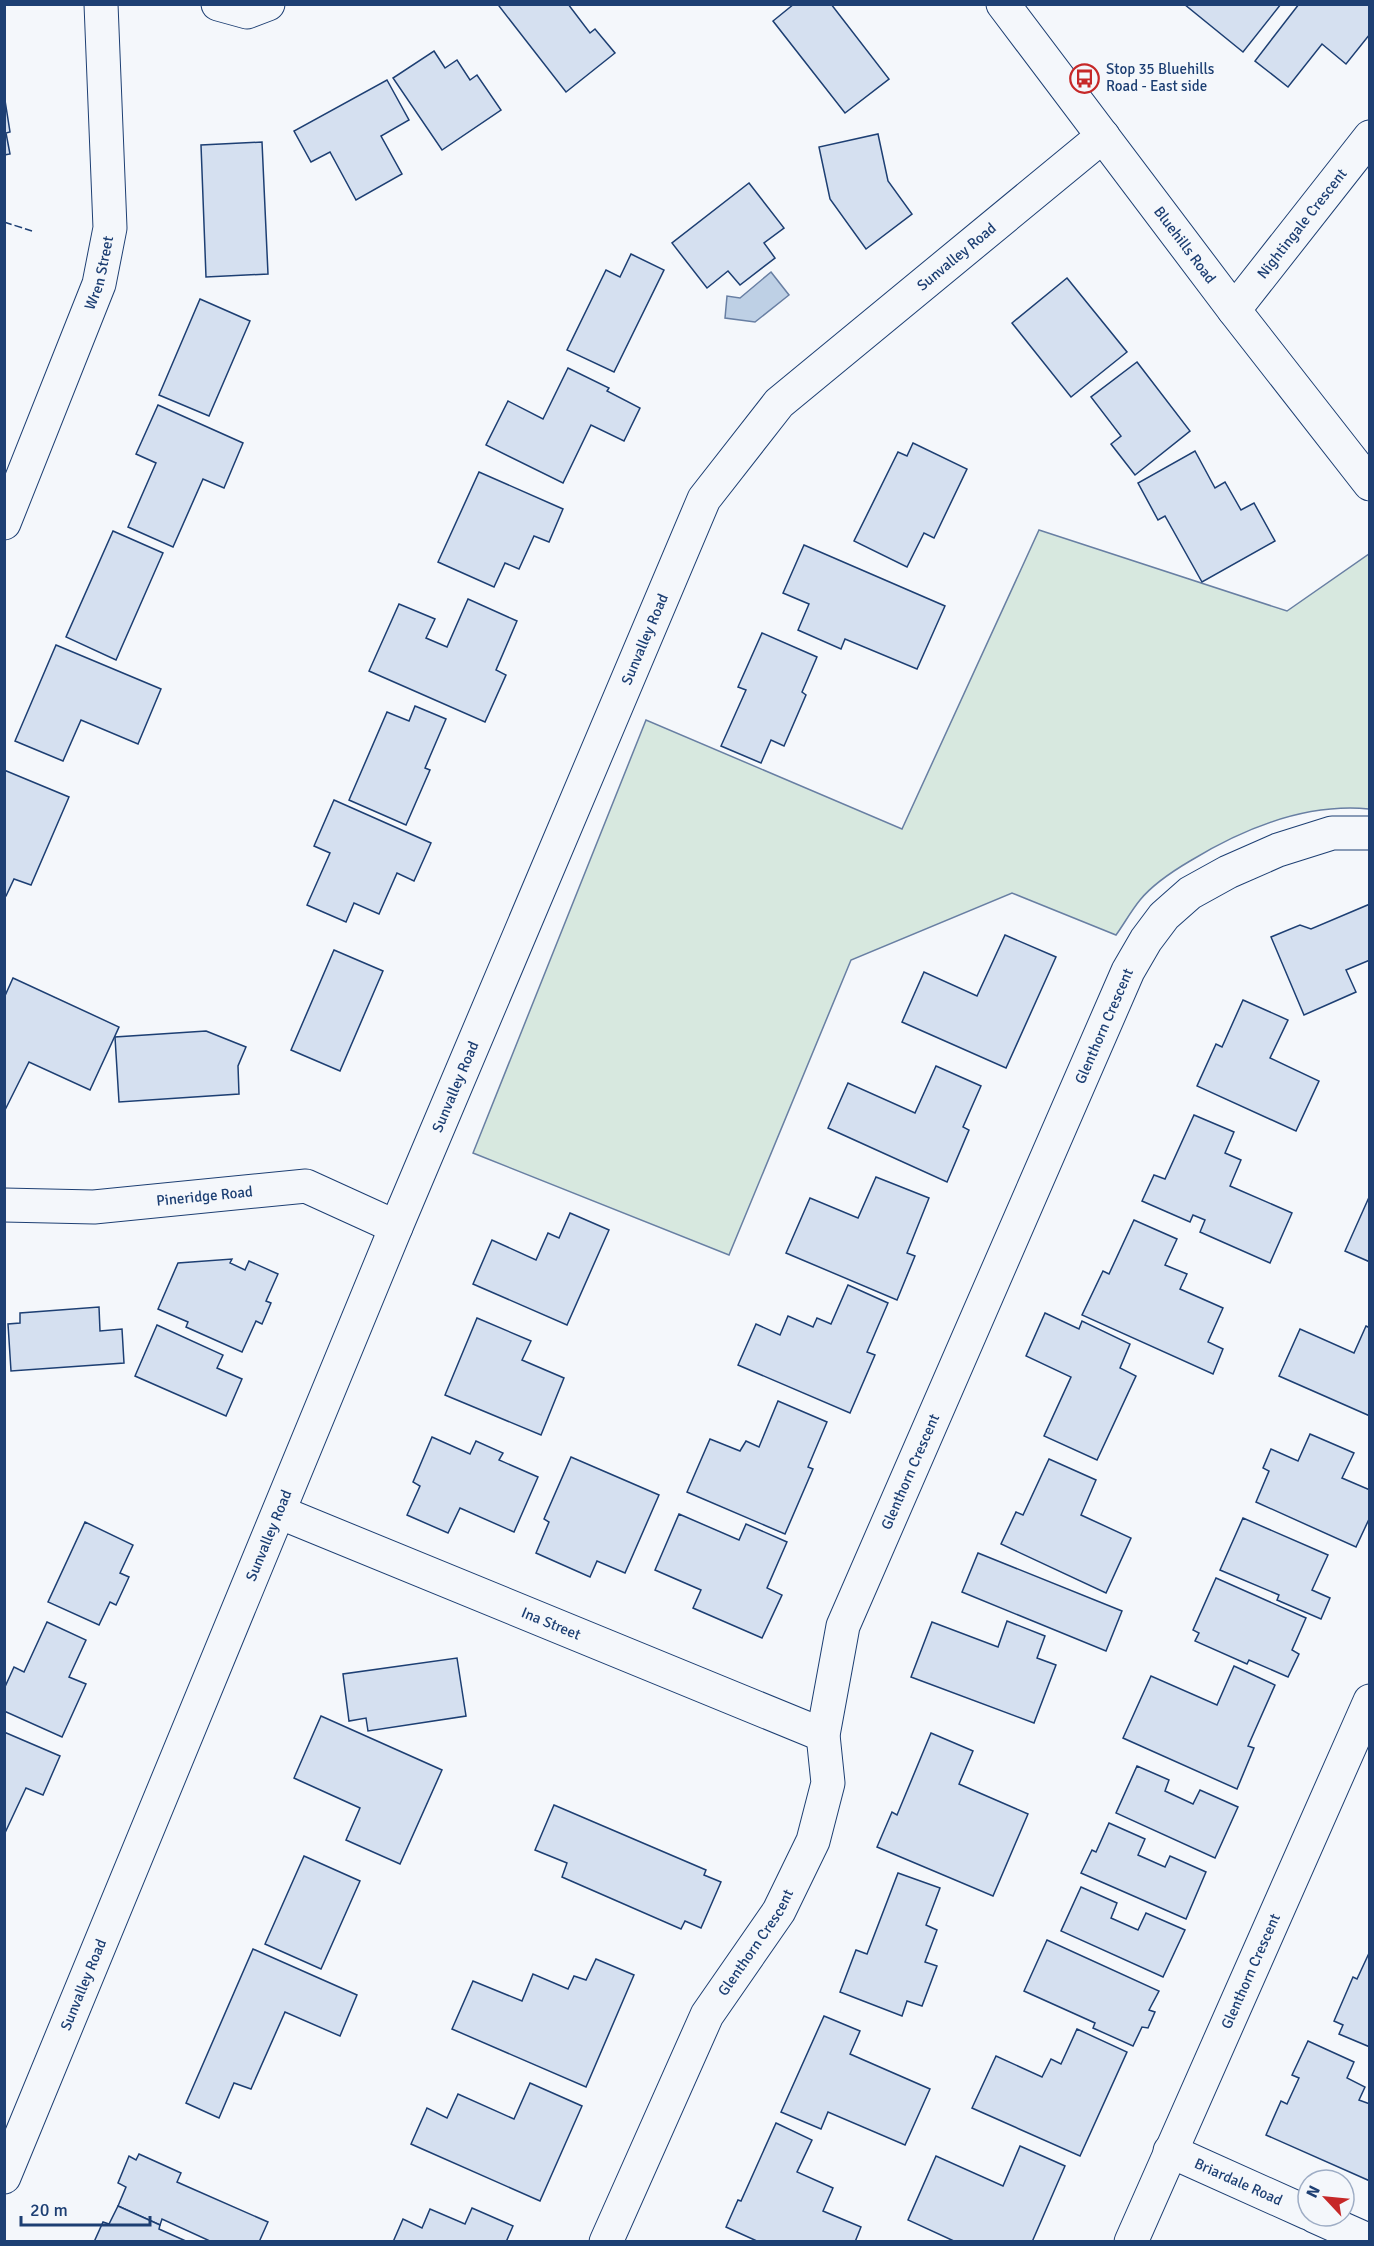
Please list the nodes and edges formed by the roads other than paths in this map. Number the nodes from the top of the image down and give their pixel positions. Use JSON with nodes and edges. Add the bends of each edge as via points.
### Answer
{"nodes":[{"id":1,"x":101,"y":4,"type":"edge"},
{"id":2,"x":218,"y":4,"type":"edge"},
{"id":3,"x":268,"y":4,"type":"edge"},
{"id":4,"x":1003,"y":4,"type":"edge"},
{"id":5,"x":1103,"y":136,"type":"junction"},
{"id":6,"x":1370,"y":137,"type":"edge"},
{"id":7,"x":1234,"y":310,"type":"junction"},
{"id":8,"x":1370,"y":484,"type":"edge"},
{"id":9,"x":4,"y":523,"type":"edge"},
{"id":10,"x":1370,"y":833,"type":"edge"},
{"id":11,"x":4,"y":1206,"type":"edge"},
{"id":12,"x":396,"y":1227,"type":"junction"},
{"id":13,"x":279,"y":1512,"type":"junction"},
{"id":14,"x":1370,"y":1701,"type":"edge"},
{"id":15,"x":823,"y":1735,"type":"junction"},
{"id":16,"x":1170,"y":2151,"type":"junction"},
{"id":17,"x":4,"y":2177,"type":"edge"},
{"id":18,"x":1296,"y":2208,"type":"edge"},
{"id":19,"x":1341,"y":2228,"type":"edge"},
{"id":20,"x":606,"y":2241,"type":"edge"},
{"id":21,"x":1131,"y":2241,"type":"edge"},
{"id":22,"x":1370,"y":2241,"type":"edge"}],
"edges":[{"from":1,"to":9,"type":"street","name":"Wren Street","via":[[110,228],[99,285]]},
{"from":2,"to":3,"type":"street","via":[[247,12]]},
{"from":4,"to":5,"type":"street","name":"Bluehills Road"},
{"from":5,"to":7,"type":"street","name":"Bluehills Road"},
{"from":5,"to":12,"type":"street","name":"Sunvalley Road","via":[[779,403],[704,499]]},
{"from":6,"to":7,"type":"street","name":"Nightingale Crescent"},
{"from":7,"to":8,"type":"street","name":"Bluehills Road"},
{"from":10,"to":15,"type":"street","name":"Glenthorn Crescent","via":[[1332,833],[1278,850],[1228,872],[1190,893],[1164,916],[1146,940],[1128,971],[843,1626]]},
{"from":11,"to":12,"type":"street","name":"Pineridge Road","via":[[94,1207],[306,1186]]},
{"from":12,"to":13,"type":"street","name":"Sunvalley Road"},
{"from":13,"to":15,"type":"street","name":"Ina Street"},
{"from":13,"to":17,"type":"street","name":"Sunvalley Road"},
{"from":14,"to":16,"type":"street","name":"Glenthorn Crescent"},
{"from":15,"to":20,"type":"street","name":"Glenthorn Crescent","via":[[828,1783],[813,1841],[779,1911],[707,2015]]},
{"from":16,"to":18,"type":"street","name":"Briardale Road"},
{"from":16,"to":21,"type":"street","name":"Glenthorn Crescent"},
{"from":19,"to":22,"type":"street"}]}
